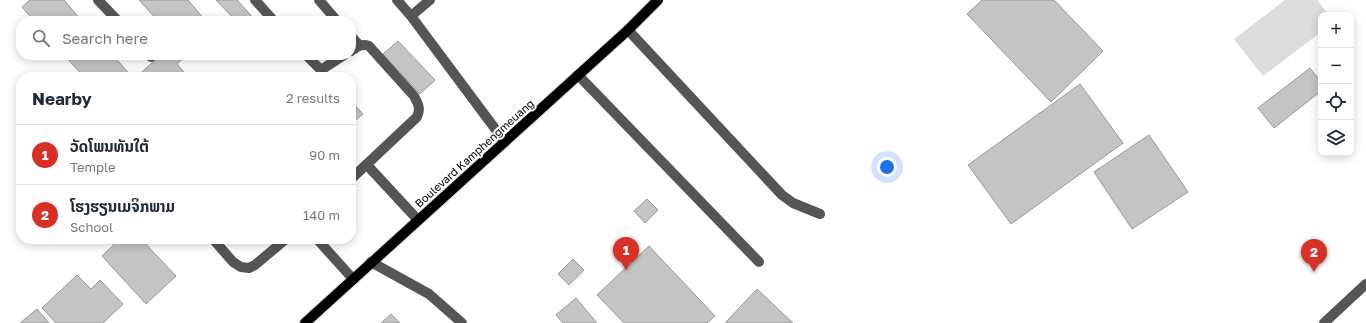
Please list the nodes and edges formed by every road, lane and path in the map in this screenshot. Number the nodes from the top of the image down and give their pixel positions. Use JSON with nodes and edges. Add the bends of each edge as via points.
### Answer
{"nodes":[{"id":1,"x":98,"y":0,"type":"edge"},
{"id":2,"x":255,"y":0,"type":"edge"},
{"id":3,"x":319,"y":0,"type":"edge"},
{"id":4,"x":397,"y":0,"type":"edge"},
{"id":5,"x":430,"y":0,"type":"edge"},
{"id":6,"x":658,"y":0,"type":"edge"},
{"id":7,"x":113,"y":16,"type":"edge"},
{"id":8,"x":269,"y":16,"type":"edge"},
{"id":9,"x":333,"y":16,"type":"edge"},
{"id":10,"x":411,"y":16,"type":"junction"},
{"id":11,"x":628,"y":30,"type":"junction"},
{"id":12,"x":356,"y":48,"type":"edge"},
{"id":13,"x":311,"y":60,"type":"edge"},
{"id":14,"x":336,"y":60,"type":"edge"},
{"id":15,"x":321,"y":70,"type":"junction"},
{"id":16,"x":319,"y":72,"type":"edge"},
{"id":17,"x":578,"y":74,"type":"junction"},
{"id":18,"x":504,"y":142,"type":"junction"},
{"id":19,"x":367,"y":165,"type":"junction"},
{"id":20,"x":356,"y":175,"type":"edge"},
{"id":21,"x":820,"y":214,"type":"dead end"},
{"id":22,"x":418,"y":220,"type":"junction"},
{"id":23,"x":217,"y":244,"type":"edge"},
{"id":24,"x":280,"y":244,"type":"edge"},
{"id":25,"x":322,"y":244,"type":"edge"},
{"id":26,"x":371,"y":262,"type":"junction"},
{"id":27,"x":759,"y":262,"type":"dead end"},
{"id":28,"x":353,"y":279,"type":"junction"},
{"id":29,"x":1366,"y":284,"type":"edge"},
{"id":30,"x":305,"y":323,"type":"edge"},
{"id":31,"x":462,"y":323,"type":"edge"},
{"id":32,"x":1324,"y":323,"type":"edge"}],
"edges":[{"from":1,"to":7,"type":"street"},
{"from":2,"to":8,"type":"street"},
{"from":3,"to":9,"type":"street"},
{"from":4,"to":10,"type":"street"},
{"from":5,"to":10,"type":"street"},
{"from":6,"to":11,"type":"main road","name":"Boulevard Kamphengmeuang"},
{"from":10,"to":18,"type":"street"},
{"from":11,"to":17,"type":"main road","name":"Boulevard Kamphengmeuang"},
{"from":11,"to":21,"type":"street","via":[[782,195],[793,203]]},
{"from":12,"to":19,"type":"street","via":[[365,44],[369,46],[414,96],[420,111],[417,117]]},
{"from":13,"to":15,"type":"street"},
{"from":14,"to":15,"type":"street"},
{"from":15,"to":16,"type":"street"},
{"from":17,"to":18,"type":"main road","name":"Boulevard Kamphengmeuang"},
{"from":17,"to":27,"type":"street"},
{"from":18,"to":22,"type":"main road","name":"Boulevard Kamphengmeuang"},
{"from":19,"to":20,"type":"street"},
{"from":19,"to":22,"type":"street"},
{"from":22,"to":26,"type":"main road","name":"Boulevard Kamphengmeuang"},
{"from":23,"to":24,"type":"street","via":[[233,262],[249,268]]},
{"from":25,"to":28,"type":"street"},
{"from":26,"to":28,"type":"main road","name":"Boulevard Kamphengmeuang"},
{"from":26,"to":31,"type":"street","via":[[429,294]]},
{"from":28,"to":30,"type":"main road","name":"Boulevard Kamphengmeuang"},
{"from":29,"to":32,"type":"street"}]}
